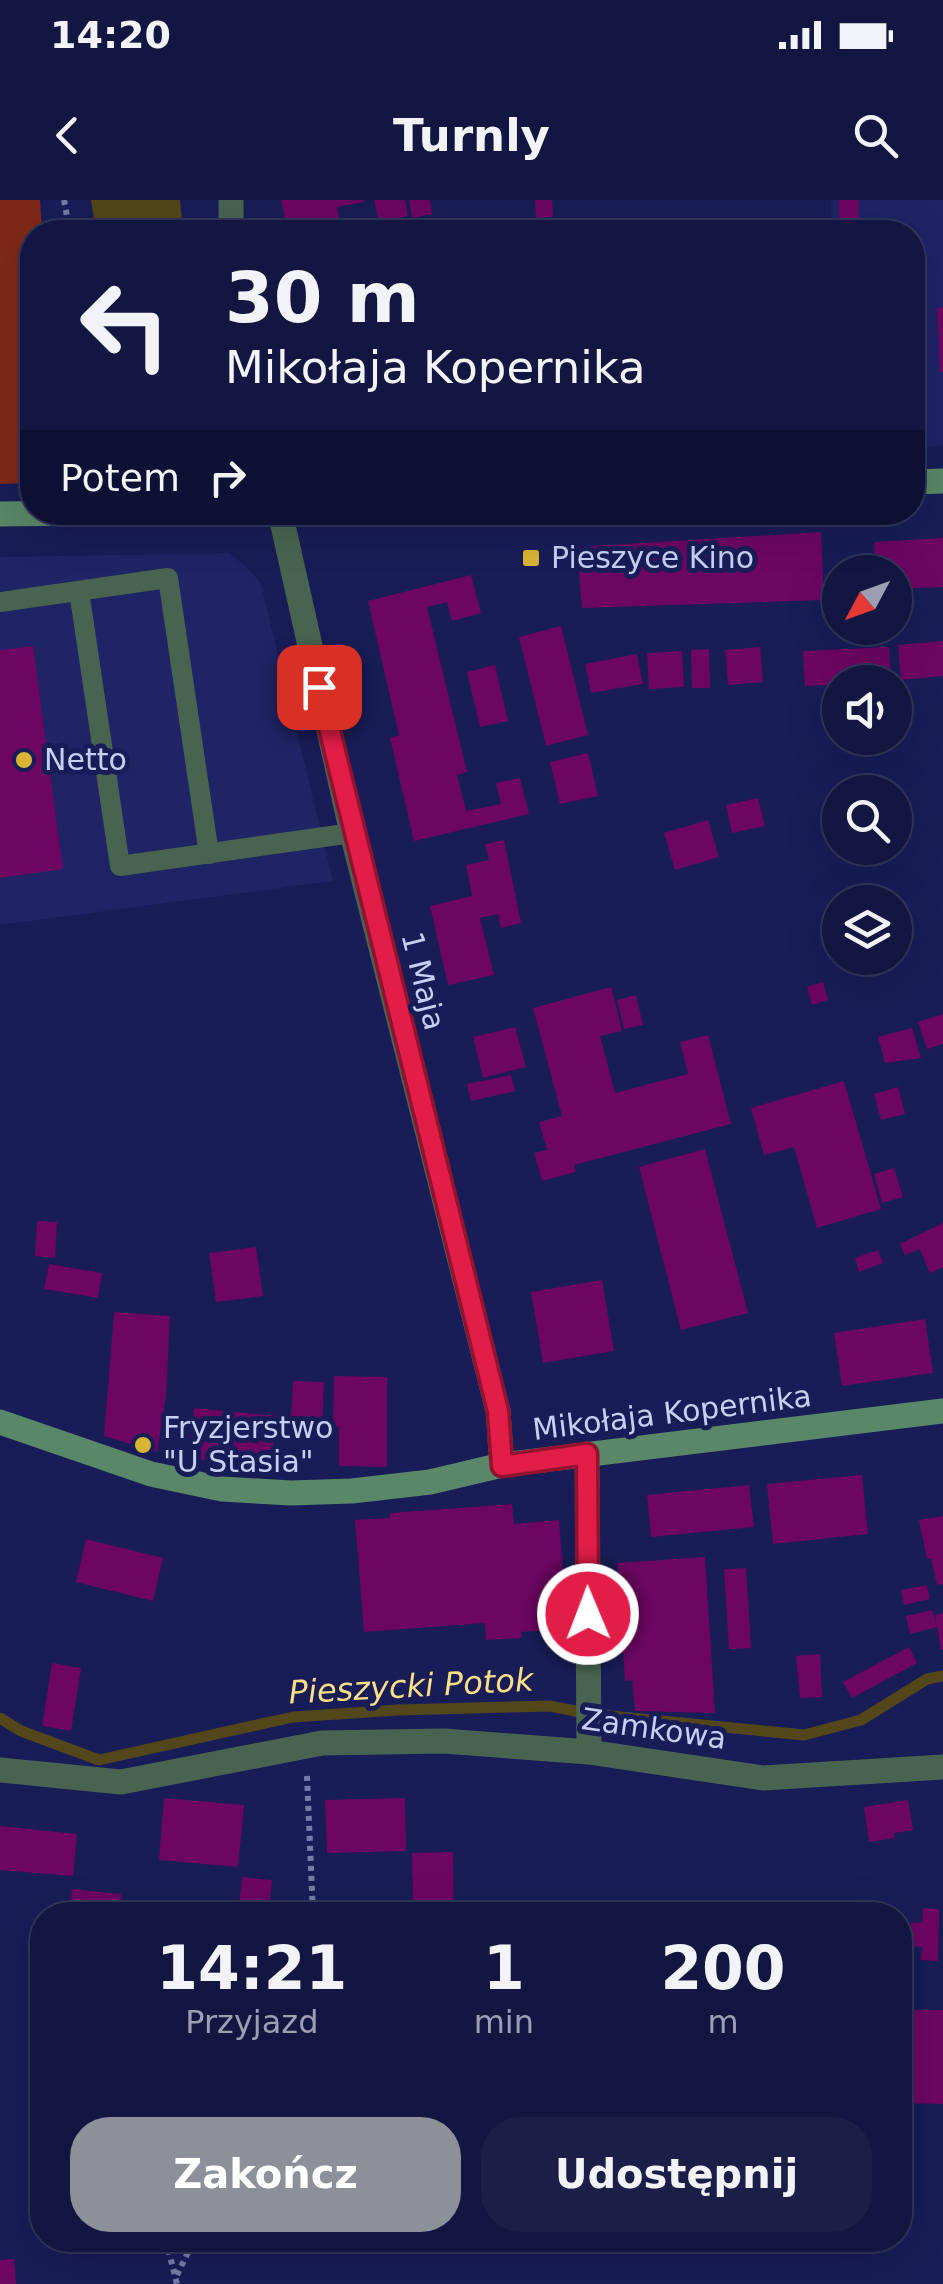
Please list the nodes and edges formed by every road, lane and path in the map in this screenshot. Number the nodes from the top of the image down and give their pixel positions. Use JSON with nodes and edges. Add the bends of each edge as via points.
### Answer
{"nodes":[{"id":1,"x":283,"y":525,"type":"edge"},
{"id":2,"x":79,"y":591,"type":"junction"},
{"id":3,"x":0,"y":602,"type":"edge"},
{"id":4,"x":352,"y":833,"type":"junction"},
{"id":5,"x":209,"y":854,"type":"junction"},
{"id":6,"x":943,"y":1411,"type":"edge"},
{"id":7,"x":0,"y":1422,"type":"edge"},
{"id":8,"x":587,"y":1454,"type":"junction"},
{"id":9,"x":502,"y":1466,"type":"junction"},
{"id":10,"x":589,"y":1743,"type":"junction"},
{"id":11,"x":300,"y":1747,"type":"junction"},
{"id":12,"x":943,"y":1766,"type":"edge"},
{"id":13,"x":0,"y":1770,"type":"edge"},
{"id":14,"x":312,"y":1902,"type":"edge"},
{"id":15,"x":169,"y":2252,"type":"edge"},
{"id":16,"x":189,"y":2252,"type":"edge"},
{"id":17,"x":177,"y":2280,"type":"edge"}],
"edges":[{"from":1,"to":4,"type":"street","name":"1 Maja"},
{"from":2,"to":3,"type":"lane"},
{"from":2,"to":5,"type":"lane","via":[[120,866]]},
{"from":2,"to":5,"type":"lane","via":[[168,578]]},
{"from":4,"to":5,"type":"lane"},
{"from":4,"to":9,"type":"street","name":"1 Maja","via":[[498,1411]]},
{"from":6,"to":8,"type":"street","name":"Mikołaja Kopernika"},
{"from":7,"to":9,"type":"street","name":"Mikołaja Kopernika","via":[[151,1474],[222,1489],[352,1491]]},
{"from":8,"to":9,"type":"street","name":"Mikołaja Kopernika"},
{"from":8,"to":10,"type":"street"},
{"from":10,"to":11,"type":"street","name":"Zamkowa"},
{"from":10,"to":12,"type":"street","name":"Zamkowa","via":[[762,1778]]},
{"from":11,"to":13,"type":"street","name":"Zamkowa","via":[[120,1782]]},
{"from":11,"to":14,"type":"path"},
{"from":15,"to":17,"type":"path"},
{"from":16,"to":17,"type":"path"}]}
